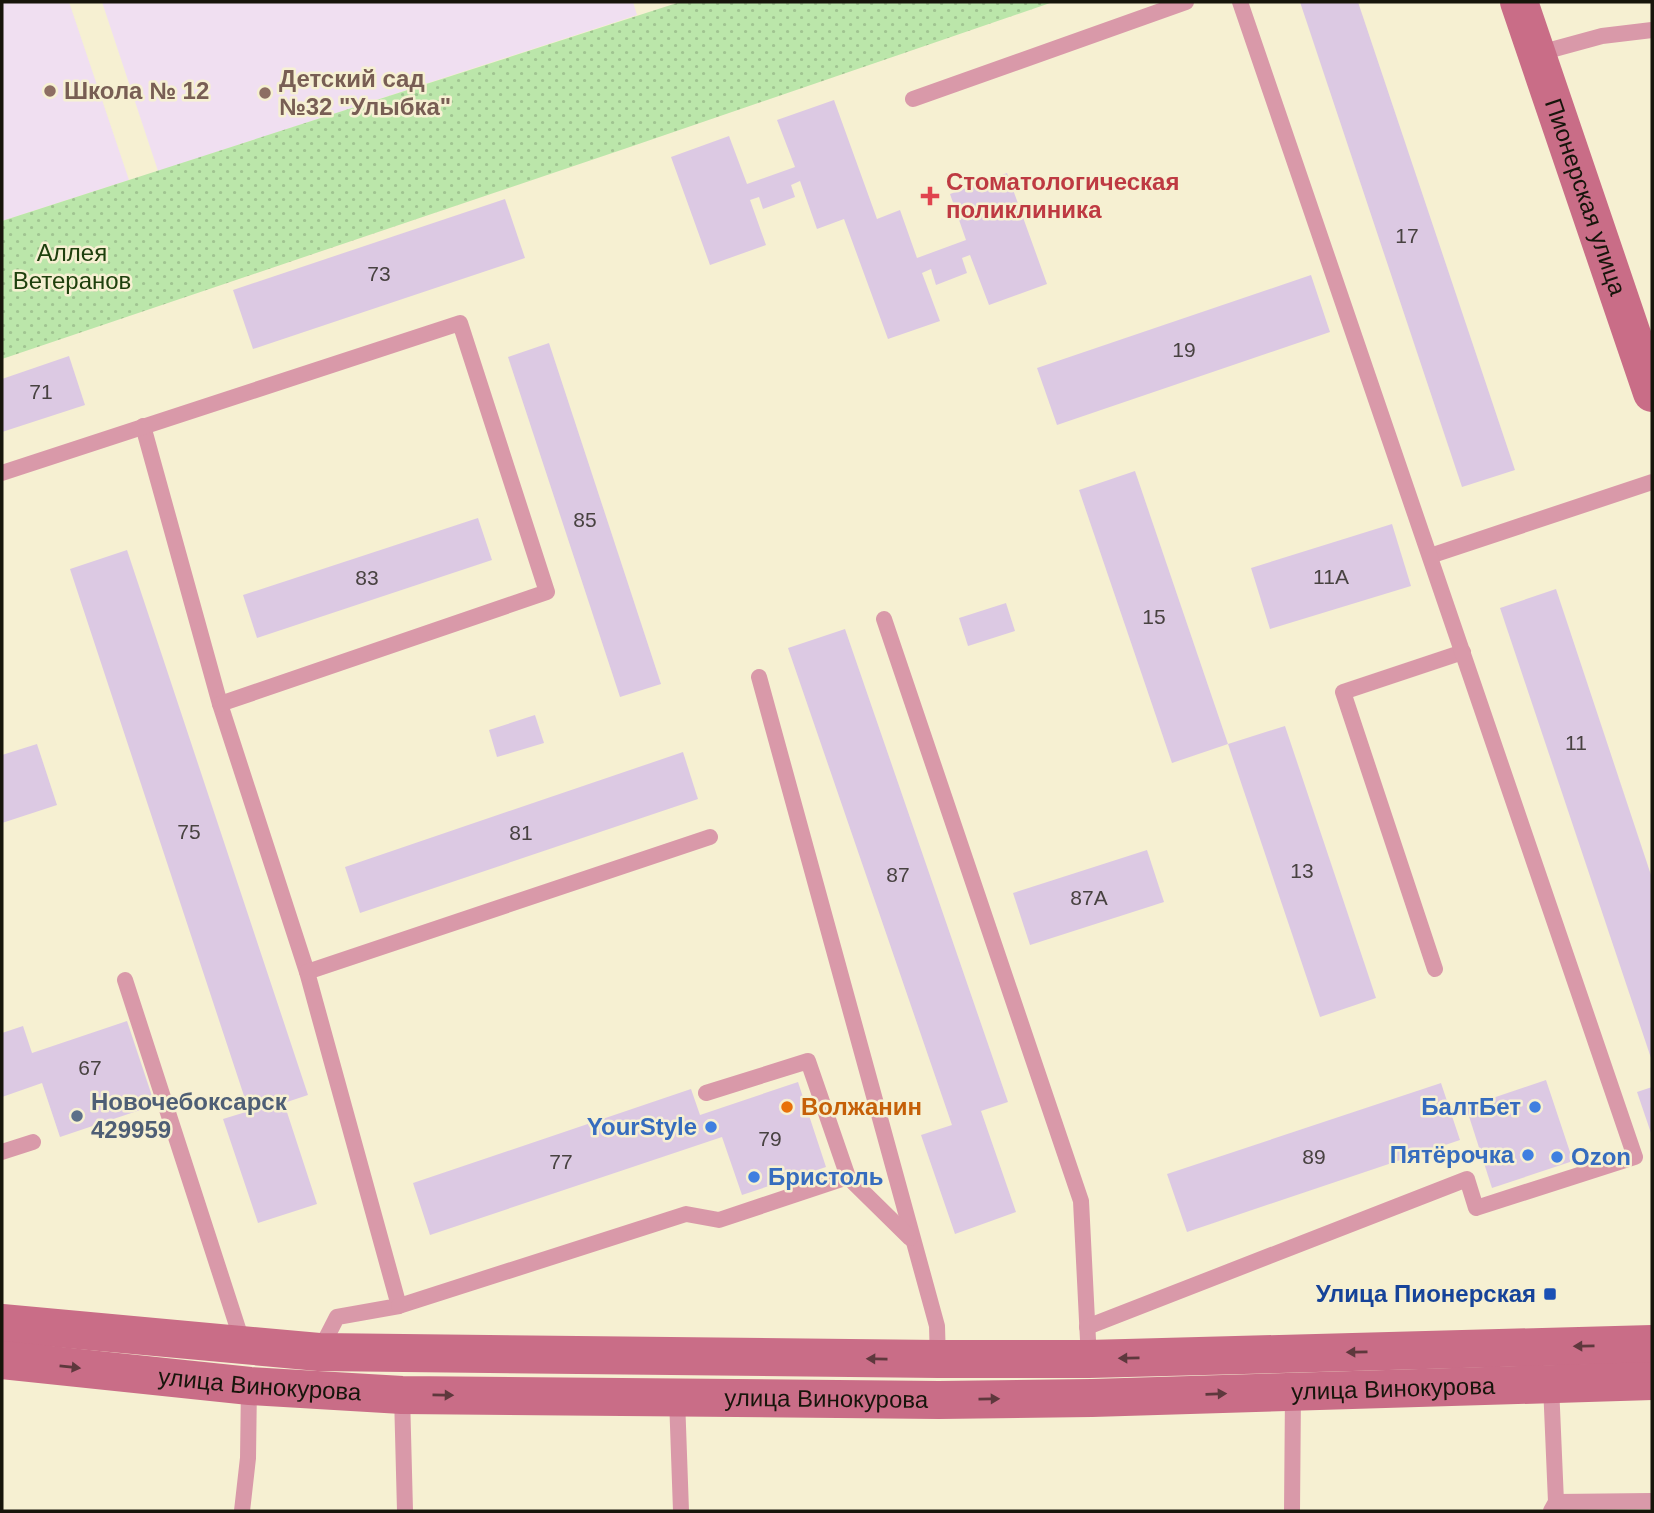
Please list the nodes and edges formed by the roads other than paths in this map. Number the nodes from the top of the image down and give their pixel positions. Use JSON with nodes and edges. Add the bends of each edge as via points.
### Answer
{"nodes":[{"id":1,"x":1186,"y":2,"type":"edge"},
{"id":2,"x":1240,"y":2,"type":"edge"},
{"id":3,"x":1519,"y":2,"type":"edge"},
{"id":4,"x":1652,"y":30,"type":"edge"},
{"id":5,"x":1536,"y":54,"type":"junction"},
{"id":6,"x":913,"y":99,"type":"dead end"},
{"id":7,"x":1652,"y":393,"type":"edge"},
{"id":8,"x":143,"y":426,"type":"junction"},
{"id":9,"x":2,"y":473,"type":"edge"},
{"id":10,"x":1652,"y":482,"type":"edge"},
{"id":11,"x":1430,"y":556,"type":"junction"},
{"id":12,"x":884,"y":618,"type":"dead end"},
{"id":13,"x":1463,"y":652,"type":"junction"},
{"id":14,"x":759,"y":677,"type":"dead end"},
{"id":15,"x":220,"y":704,"type":"junction"},
{"id":16,"x":710,"y":837,"type":"dead end"},
{"id":17,"x":1435,"y":969,"type":"dead end"},
{"id":18,"x":307,"y":972,"type":"junction"},
{"id":19,"x":125,"y":980,"type":"dead end"},
{"id":20,"x":706,"y":1093,"type":"dead end"},
{"id":21,"x":33,"y":1142,"type":"dead end"},
{"id":22,"x":2,"y":1152,"type":"edge"},
{"id":23,"x":848,"y":1177,"type":"junction"},
{"id":24,"x":912,"y":1240,"type":"junction"},
{"id":25,"x":399,"y":1306,"type":"junction"},
{"id":26,"x":2,"y":1323,"type":"edge"},
{"id":27,"x":1652,"y":1344,"type":"edge"},
{"id":28,"x":2,"y":1360,"type":"edge"},
{"id":29,"x":246,"y":1366,"type":"junction"},
{"id":30,"x":1090,"y":1368,"type":"junction"},
{"id":31,"x":310,"y":1370,"type":"junction"},
{"id":32,"x":939,"y":1380,"type":"junction"},
{"id":33,"x":1652,"y":1381,"type":"edge"},
{"id":34,"x":1551,"y":1385,"type":"junction"},
{"id":35,"x":1293,"y":1392,"type":"junction"},
{"id":36,"x":402,"y":1395,"type":"junction"},
{"id":37,"x":677,"y":1397,"type":"junction"},
{"id":38,"x":1652,"y":1500,"type":"edge"},
{"id":39,"x":1553,"y":1507,"type":"edge"},
{"id":40,"x":243,"y":1511,"type":"edge"},
{"id":41,"x":405,"y":1511,"type":"edge"},
{"id":42,"x":681,"y":1511,"type":"edge"},
{"id":43,"x":1292,"y":1511,"type":"edge"}],
"edges":[{"from":1,"to":6,"type":"lane"},
{"from":2,"to":11,"type":"lane"},
{"from":3,"to":5,"type":"main road","name":"Пионерская улица"},
{"from":4,"to":5,"type":"lane","via":[[1602,36]]},
{"from":5,"to":7,"type":"main road","name":"Пионерская улица"},
{"from":8,"to":9,"type":"lane"},
{"from":8,"to":15,"type":"lane"},
{"from":8,"to":15,"type":"lane","via":[[460,323],[547,592]]},
{"from":10,"to":11,"type":"lane"},
{"from":11,"to":13,"type":"lane"},
{"from":12,"to":30,"type":"lane","via":[[1081,1200]]},
{"from":13,"to":17,"type":"lane","via":[[1343,692]]},
{"from":13,"to":30,"type":"lane","via":[[1635,1157],[1476,1208],[1467,1179]]},
{"from":14,"to":24,"type":"lane"},
{"from":15,"to":18,"type":"lane"},
{"from":16,"to":18,"type":"lane"},
{"from":18,"to":25,"type":"lane"},
{"from":19,"to":29,"type":"lane"},
{"from":20,"to":23,"type":"lane","via":[[808,1061]]},
{"from":21,"to":22,"type":"lane"},
{"from":23,"to":24,"type":"lane"},
{"from":23,"to":25,"type":"lane","via":[[719,1220],[686,1214]]},
{"from":24,"to":32,"type":"lane","via":[[937,1326]]},
{"from":25,"to":31,"type":"lane","via":[[337,1317]]},
{"from":26,"to":29,"type":"main road","name":"улица Винокурова"},
{"from":27,"to":30,"type":"main road","name":"улица Винокурова","one_way":true},
{"from":28,"to":29,"type":"main road","name":"улица Винокурова","one_way":true},
{"from":29,"to":31,"type":"main road","name":"улица Винокурова"},
{"from":29,"to":40,"type":"lane","via":[[248,1458]]},
{"from":30,"to":32,"type":"main road","name":"улица Винокурова"},
{"from":30,"to":35,"type":"main road","name":"улица Винокурова","one_way":true},
{"from":32,"to":31,"type":"main road","name":"улица Винокурова","one_way":true},
{"from":31,"to":36,"type":"main road","name":"улица Винокурова"},
{"from":32,"to":37,"type":"main road","name":"улица Винокурова"},
{"from":33,"to":34,"type":"main road","name":"улица Винокурова"},
{"from":34,"to":35,"type":"main road","name":"улица Винокурова"},
{"from":34,"to":39,"type":"lane"},
{"from":35,"to":43,"type":"lane"},
{"from":36,"to":37,"type":"main road","name":"улица Винокурова","one_way":true},
{"from":36,"to":41,"type":"lane"},
{"from":37,"to":42,"type":"lane"},
{"from":38,"to":39,"type":"lane"}]}
